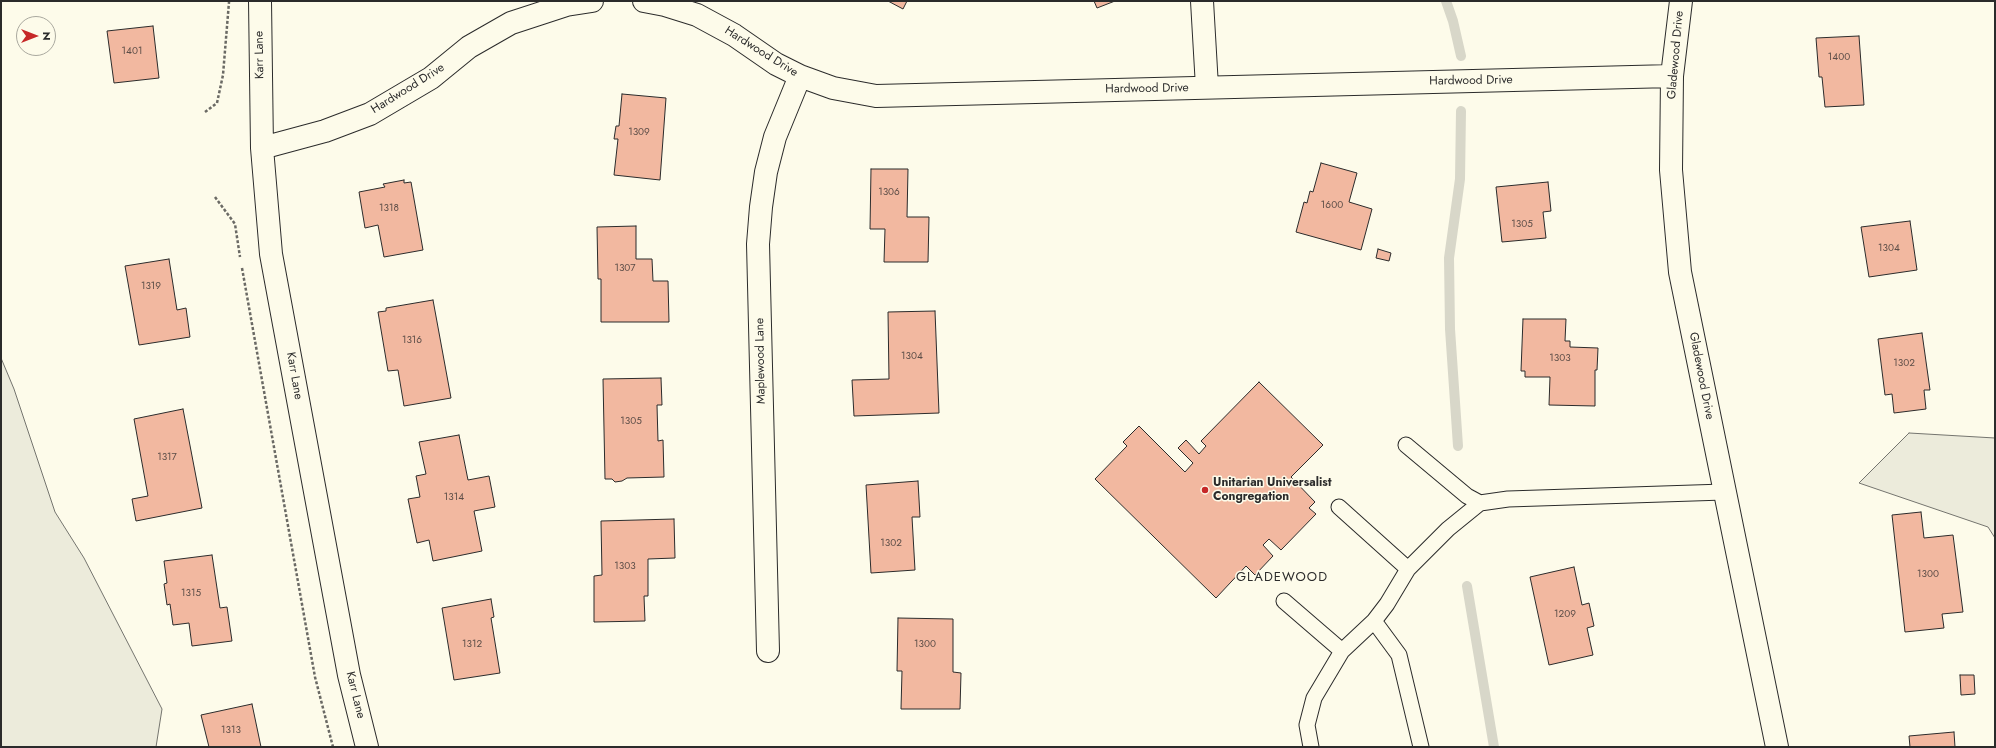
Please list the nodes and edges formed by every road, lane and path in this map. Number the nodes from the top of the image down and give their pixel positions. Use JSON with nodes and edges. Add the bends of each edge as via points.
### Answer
{"nodes":[{"id":1,"x":229,"y":1,"type":"edge"},
{"id":2,"x":260,"y":1,"type":"edge"},
{"id":3,"x":592,"y":1,"type":"edge"},
{"id":4,"x":644,"y":1,"type":"edge"},
{"id":5,"x":1202,"y":1,"type":"edge"},
{"id":6,"x":1680,"y":1,"type":"edge"},
{"id":7,"x":800,"y":76,"type":"junction"},
{"id":8,"x":1672,"y":76,"type":"junction"},
{"id":9,"x":1207,"y":87,"type":"junction"},
{"id":10,"x":205,"y":112,"type":"dead end"},
{"id":11,"x":262,"y":148,"type":"junction"},
{"id":12,"x":215,"y":197,"type":"dead end"},
{"id":13,"x":1406,"y":445,"type":"dead end"},
{"id":14,"x":1724,"y":492,"type":"junction"},
{"id":15,"x":1480,"y":503,"type":"junction"},
{"id":16,"x":1339,"y":507,"type":"dead end"},
{"id":17,"x":1408,"y":569,"type":"junction"},
{"id":18,"x":1284,"y":601,"type":"dead end"},
{"id":19,"x":1374,"y":621,"type":"junction"},
{"id":20,"x":768,"y":651,"type":"dead end"},
{"id":21,"x":1342,"y":651,"type":"junction"},
{"id":22,"x":333,"y":747,"type":"edge"},
{"id":23,"x":367,"y":747,"type":"edge"},
{"id":24,"x":1311,"y":747,"type":"edge"},
{"id":25,"x":1421,"y":747,"type":"edge"},
{"id":26,"x":1777,"y":747,"type":"edge"}],
"edges":[{"from":1,"to":10,"type":"path","via":[[224,74],[217,103]]},
{"from":2,"to":11,"type":"street","name":"Karr Lane"},
{"from":3,"to":11,"type":"street","name":"Hardwood Drive","via":[[566,5],[512,23],[469,47],[431,78],[370,114],[325,132]]},
{"from":4,"to":7,"type":"street","name":"Hardwood Drive","via":[[697,14],[734,35],[776,64]]},
{"from":5,"to":9,"type":"street"},
{"from":6,"to":8,"type":"street","name":"Gladewood Drive"},
{"from":7,"to":9,"type":"street","name":"Hardwood Drive","via":[[833,88],[876,96]]},
{"from":7,"to":20,"type":"street","name":"Maplewood Lane","via":[[775,137],[766,172],[758,244]]},
{"from":8,"to":9,"type":"street","name":"Hardwood Drive"},
{"from":8,"to":14,"type":"street","name":"Gladewood Drive","via":[[1671,170],[1680,272]]},
{"from":11,"to":23,"type":"street","name":"Karr Lane","via":[[272,254],[349,675]]},
{"from":12,"to":22,"type":"path","via":[[235,224],[314,677]]},
{"from":13,"to":15,"type":"lane","via":[[1467,496]]},
{"from":14,"to":15,"type":"lane","via":[[1508,499]]},
{"from":14,"to":26,"type":"street","name":"Gladewood Drive"},
{"from":15,"to":17,"type":"lane","via":[[1448,529]]},
{"from":16,"to":17,"type":"lane"},
{"from":17,"to":19,"type":"lane"},
{"from":18,"to":21,"type":"lane"},
{"from":19,"to":21,"type":"lane"},
{"from":19,"to":25,"type":"lane","via":[[1399,655]]},
{"from":21,"to":24,"type":"lane","via":[[1314,698],[1307,725]]}]}
